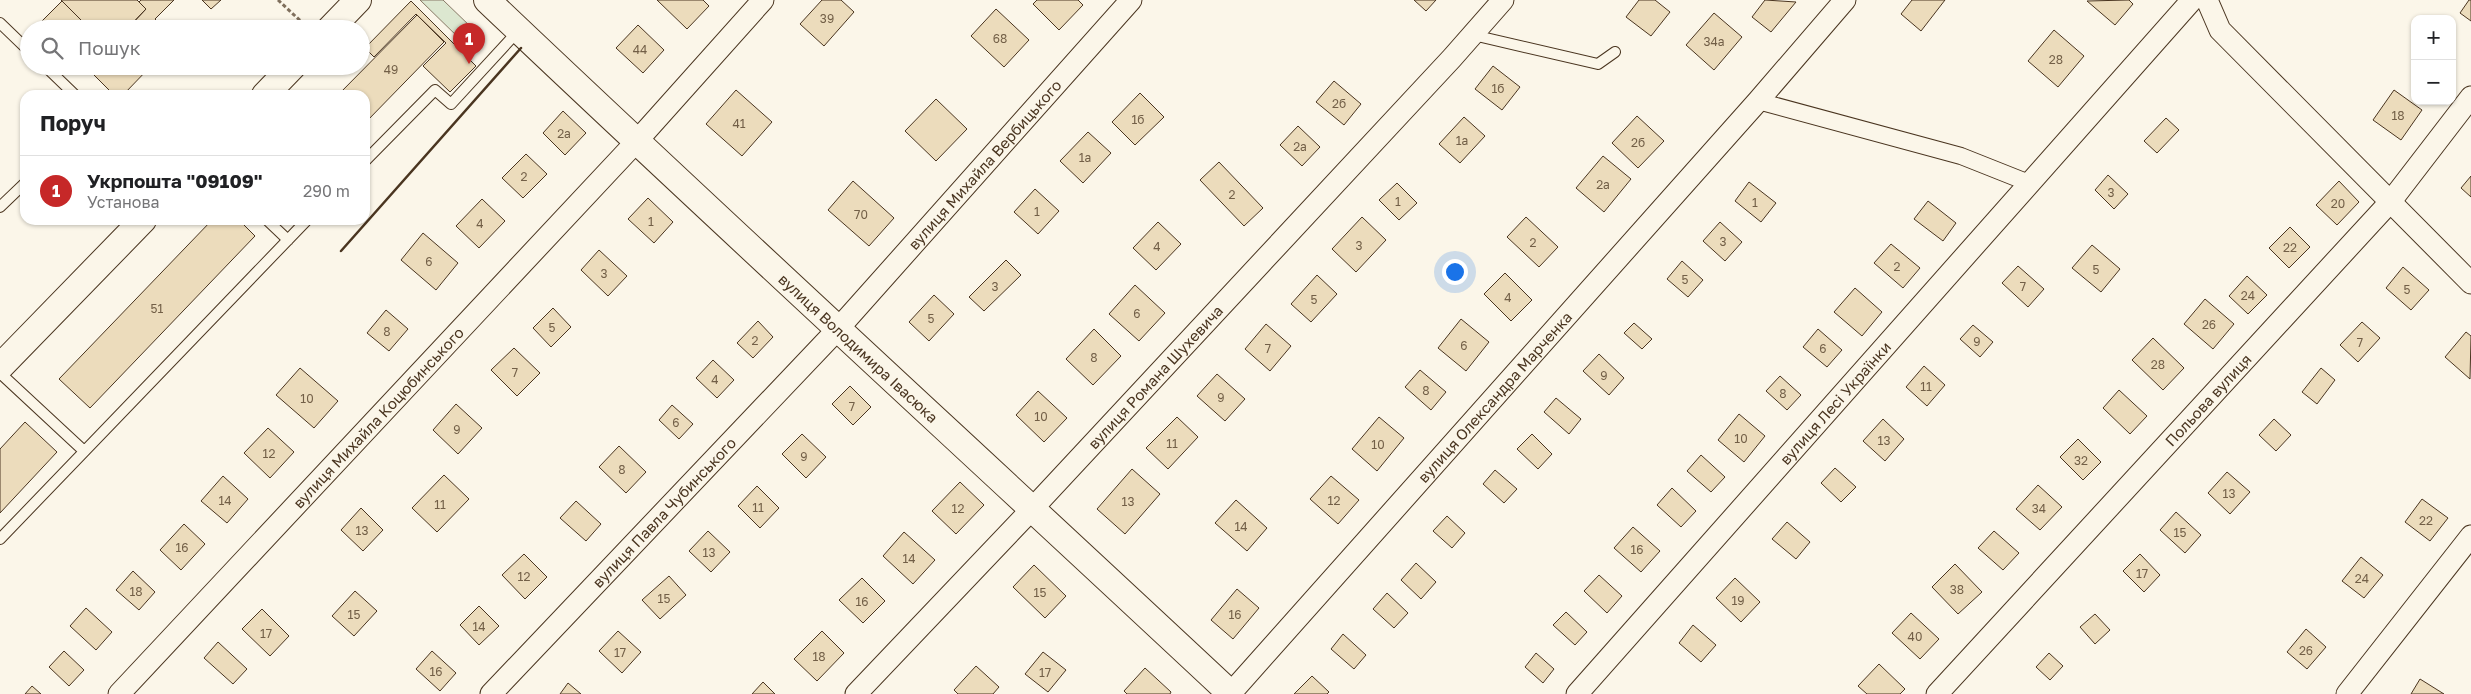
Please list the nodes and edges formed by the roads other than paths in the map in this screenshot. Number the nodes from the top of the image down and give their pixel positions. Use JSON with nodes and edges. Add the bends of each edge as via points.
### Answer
{"nodes":[{"id":1,"x":358,"y":0,"type":"edge"},
{"id":2,"x":488,"y":0,"type":"edge"},
{"id":3,"x":763,"y":0,"type":"edge"},
{"id":4,"x":1131,"y":0,"type":"edge"},
{"id":5,"x":1503,"y":0,"type":"edge"},
{"id":6,"x":1845,"y":0,"type":"edge"},
{"id":7,"x":2192,"y":0,"type":"edge"},
{"id":8,"x":2207,"y":0,"type":"edge"},
{"id":9,"x":339,"y":20,"type":"edge"},
{"id":10,"x":0,"y":24,"type":"edge"},
{"id":11,"x":519,"y":30,"type":"junction"},
{"id":12,"x":1473,"y":35,"type":"junction"},
{"id":13,"x":20,"y":43,"type":"edge"},
{"id":14,"x":1614,"y":52,"type":"dead end"},
{"id":15,"x":54,"y":75,"type":"edge"},
{"id":16,"x":284,"y":75,"type":"edge"},
{"id":17,"x":70,"y":90,"type":"edge"},
{"id":18,"x":270,"y":90,"type":"edge"},
{"id":19,"x":2471,"y":97,"type":"edge"},
{"id":20,"x":1758,"y":101,"type":"junction"},
{"id":21,"x":636,"y":142,"type":"junction"},
{"id":22,"x":370,"y":156,"type":"edge"},
{"id":23,"x":2028,"y":183,"type":"junction"},
{"id":24,"x":20,"y":188,"type":"edge"},
{"id":25,"x":2391,"y":201,"type":"junction"},
{"id":26,"x":0,"y":207,"type":"edge"},
{"id":27,"x":138,"y":225,"type":"edge"},
{"id":28,"x":272,"y":225,"type":"edge"},
{"id":29,"x":302,"y":225,"type":"edge"},
{"id":30,"x":288,"y":240,"type":"junction"},
{"id":31,"x":2471,"y":283,"type":"edge"},
{"id":32,"x":837,"y":330,"type":"junction"},
{"id":33,"x":0,"y":367,"type":"edge"},
{"id":34,"x":0,"y":373,"type":"edge"},
{"id":35,"x":84,"y":451,"type":"junction"},
{"id":36,"x":1033,"y":508,"type":"junction"},
{"id":37,"x":2471,"y":536,"type":"edge"},
{"id":38,"x":0,"y":539,"type":"edge"},
{"id":39,"x":118,"y":694,"type":"edge"},
{"id":40,"x":491,"y":694,"type":"edge"},
{"id":41,"x":856,"y":694,"type":"edge"},
{"id":42,"x":1230,"y":694,"type":"edge"},
{"id":43,"x":1577,"y":694,"type":"edge"},
{"id":44,"x":1937,"y":694,"type":"edge"},
{"id":45,"x":2346,"y":694,"type":"edge"}],
"edges":[{"from":1,"to":9,"type":"street"},
{"from":2,"to":11,"type":"street","name":"вулиця Володимира Івасюка"},
{"from":3,"to":21,"type":"street","name":"вулиця Михайла Коцюбинського"},
{"from":4,"to":32,"type":"street","name":"вулиця Михайла Вербицького"},
{"from":5,"to":12,"type":"street","name":"вулиця Романа Шухевича"},
{"from":6,"to":20,"type":"street","name":"вулиця Олександра Марченка"},
{"from":7,"to":23,"type":"street","name":"вулиця Лесі Українки"},
{"from":8,"to":25,"type":"street","via":[[2220,30]]},
{"from":10,"to":13,"type":"lane"},
{"from":11,"to":21,"type":"street","name":"вулиця Володимира Івасюка"},
{"from":11,"to":22,"type":"lane","via":[[451,104],[435,90]]},
{"from":12,"to":14,"type":"lane","via":[[1598,64]]},
{"from":12,"to":36,"type":"street","name":"вулиця Романа Шухевича"},
{"from":15,"to":17,"type":"lane"},
{"from":16,"to":18,"type":"street"},
{"from":19,"to":25,"type":"street","name":"Польова вулиця"},
{"from":20,"to":23,"type":"street","via":[[1962,156]]},
{"from":20,"to":42,"type":"street","name":"вулиця Олександра Марченка"},
{"from":21,"to":32,"type":"street","name":"вулиця Володимира Івасюка"},
{"from":21,"to":39,"type":"street","name":"вулиця Михайла Коцюбинського"},
{"from":23,"to":43,"type":"street","name":"вулиця Лесі Українки"},
{"from":24,"to":26,"type":"lane"},
{"from":25,"to":31,"type":"street"},
{"from":25,"to":44,"type":"street","name":"Польова вулиця"},
{"from":27,"to":33,"type":"street"},
{"from":28,"to":30,"type":"lane"},
{"from":29,"to":30,"type":"lane"},
{"from":30,"to":35,"type":"lane"},
{"from":32,"to":36,"type":"street","name":"вулиця Володимира Івасюка"},
{"from":32,"to":40,"type":"street","name":"вулиця Павла Чубинського"},
{"from":34,"to":35,"type":"lane"},
{"from":35,"to":38,"type":"lane"},
{"from":36,"to":41,"type":"street","name":"вулиця Романа Шухевича"},
{"from":36,"to":42,"type":"street","name":"вулиця Володимира Івасюка"},
{"from":37,"to":45,"type":"street"}]}
